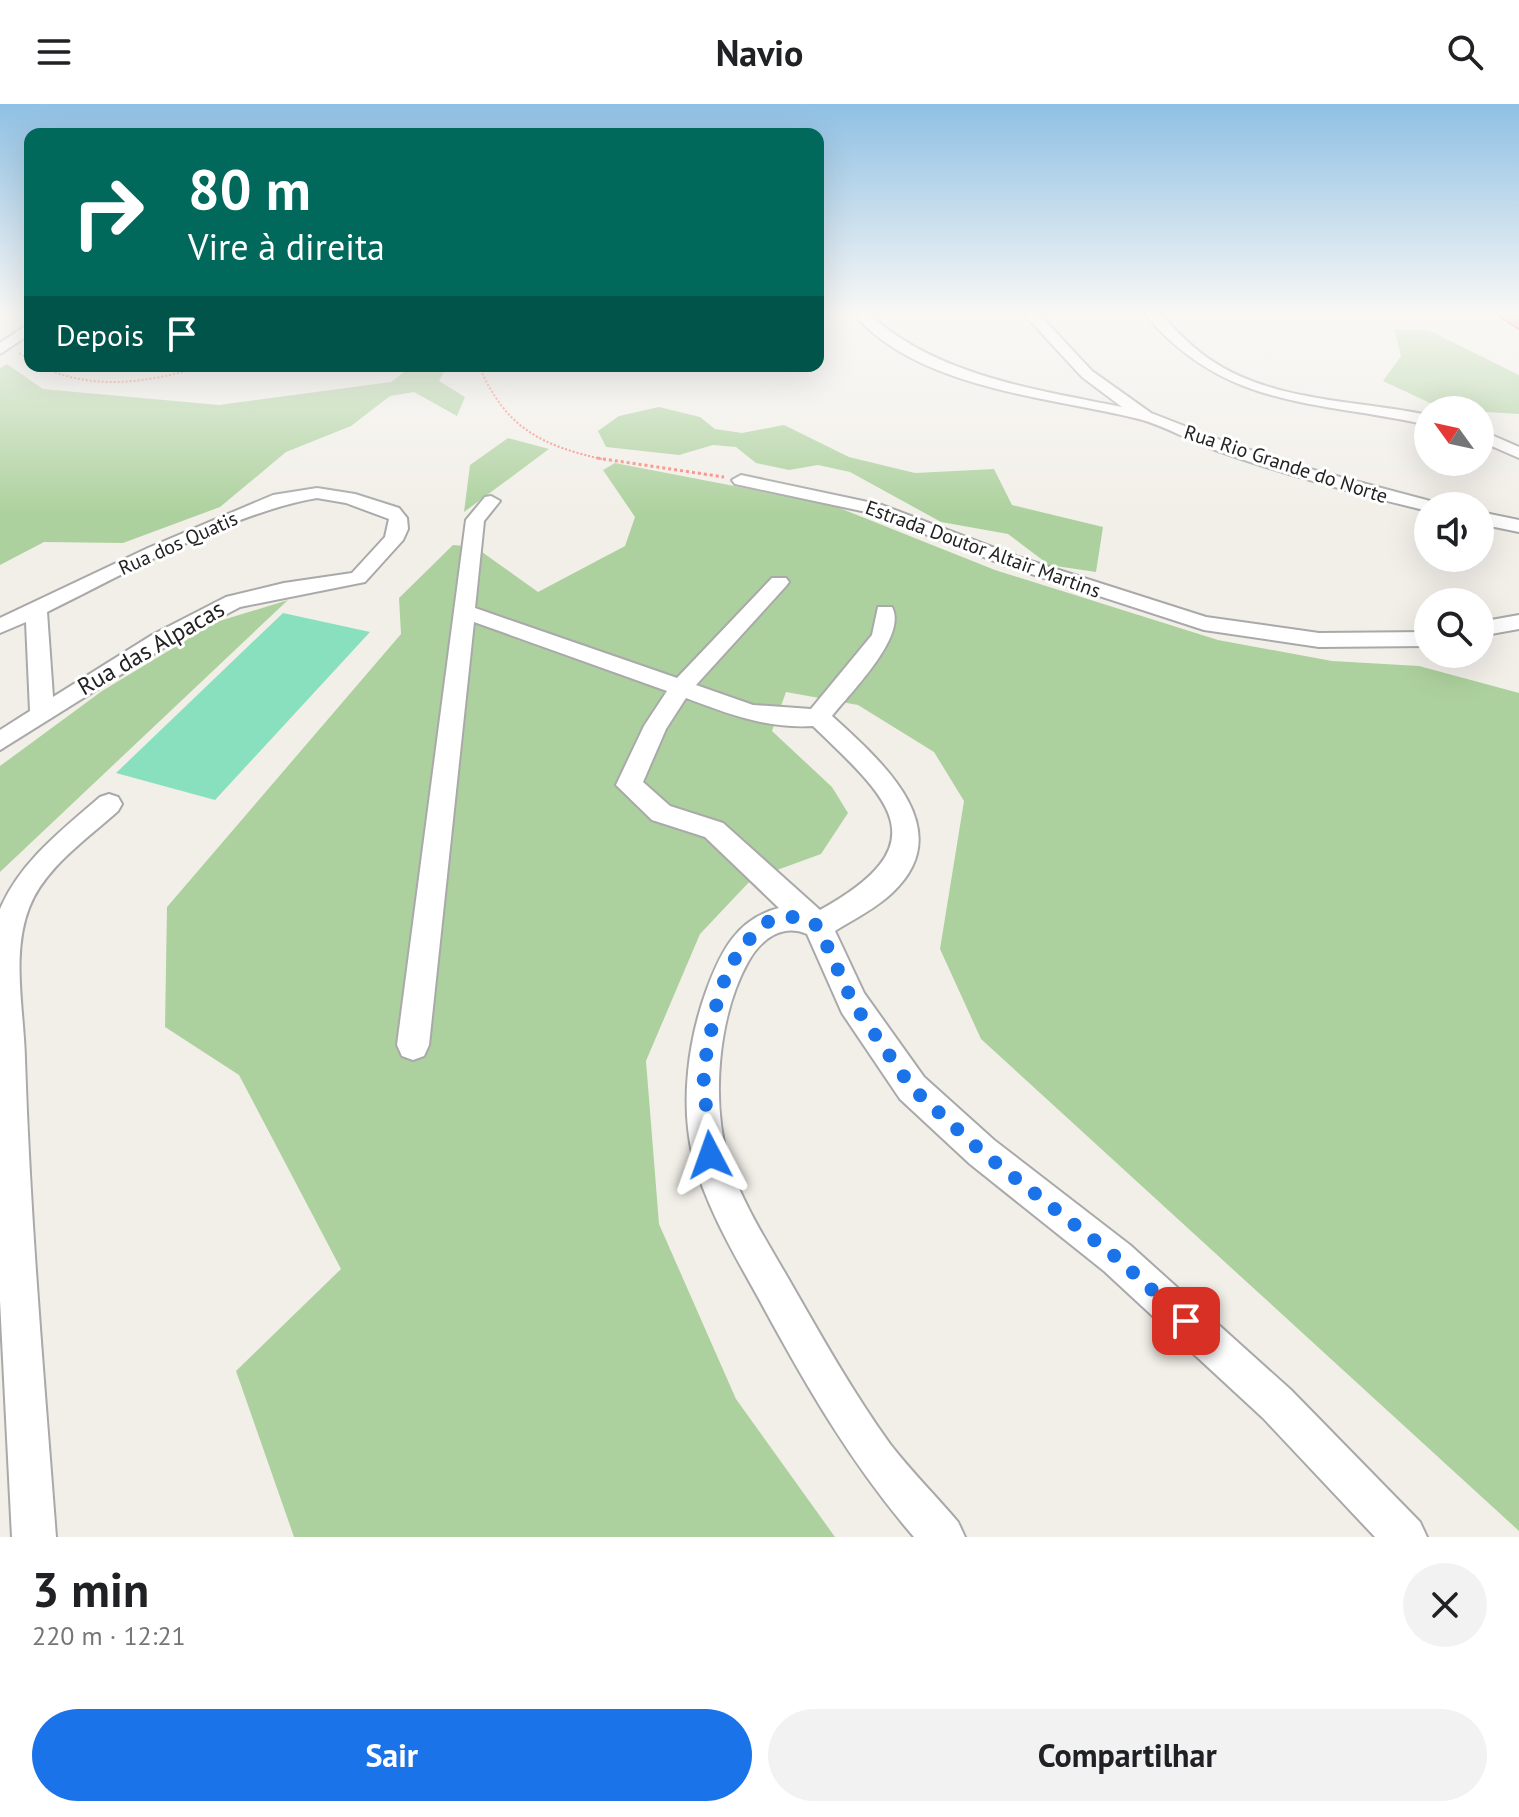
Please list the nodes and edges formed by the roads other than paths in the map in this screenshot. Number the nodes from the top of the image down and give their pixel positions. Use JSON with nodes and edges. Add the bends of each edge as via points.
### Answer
{"nodes":[{"id":1,"x":993,"y":380,"type":"edge"},
{"id":2,"x":1095,"y":380,"type":"edge"},
{"id":3,"x":1242,"y":380,"type":"edge"},
{"id":4,"x":1145,"y":416,"type":"junction"},
{"id":5,"x":1414,"y":417,"type":"edge"},
{"id":6,"x":1494,"y":441,"type":"edge"},
{"id":7,"x":1519,"y":453,"type":"edge"},
{"id":8,"x":741,"y":480,"type":"road end"},
{"id":9,"x":491,"y":501,"type":"dead end"},
{"id":10,"x":1414,"y":502,"type":"edge"},
{"id":11,"x":1494,"y":521,"type":"edge"},
{"id":12,"x":1519,"y":526,"type":"edge"},
{"id":13,"x":393,"y":540,"type":"joint"},
{"id":14,"x":779,"y":582,"type":"dead end"},
{"id":15,"x":36,"y":609,"type":"junction"},
{"id":16,"x":464,"y":611,"type":"junction"},
{"id":17,"x":885,"y":612,"type":"dead end"},
{"id":18,"x":1519,"y":622,"type":"edge"},
{"id":19,"x":0,"y":626,"type":"edge"},
{"id":20,"x":1494,"y":626,"type":"edge"},
{"id":21,"x":1414,"y":639,"type":"edge"},
{"id":22,"x":679,"y":687,"type":"junction"},
{"id":23,"x":42,"y":712,"type":"junction"},
{"id":24,"x":818,"y":717,"type":"junction"},
{"id":25,"x":0,"y":741,"type":"edge"},
{"id":26,"x":109,"y":804,"type":"dead end"},
{"id":27,"x":818,"y":926,"type":"junction"},
{"id":28,"x":413,"y":1045,"type":"dead end"},
{"id":29,"x":5,"y":1132,"type":"edge"},
{"id":30,"x":34,"y":1537,"type":"edge"},
{"id":31,"x":943,"y":1537,"type":"edge"},
{"id":32,"x":1405,"y":1537,"type":"edge"}],
"edges":[{"from":1,"to":4,"type":"street","name":"Rua Rio Grande do Norte"},
{"from":2,"to":4,"type":"street","name":"Rua Rio Grande do Norte"},
{"from":3,"to":5,"type":"street"},
{"from":4,"to":10,"type":"street","name":"Rua Rio Grande do Norte","via":[[1222,447]]},
{"from":6,"to":7,"type":"street"},
{"from":8,"to":21,"type":"street","name":"Estrada Doutor Altair Martins","via":[[876,509],[1024,565],[1204,623],[1319,640]]},
{"from":9,"to":16,"type":"street","via":[[475,520]]},
{"from":11,"to":12,"type":"street"},
{"from":13,"to":15,"type":"street","name":"Rua dos Quatis","via":[[398,518],[381,507],[317,493],[279,499]]},
{"from":13,"to":23,"type":"street","name":"Rua das Alpacas","via":[[358,578],[233,602]]},
{"from":14,"to":22,"type":"street"},
{"from":15,"to":19,"type":"street"},
{"from":15,"to":23,"type":"street"},
{"from":16,"to":22,"type":"street"},
{"from":16,"to":28,"type":"street"},
{"from":17,"to":24,"type":"street","via":[[883,636]]},
{"from":18,"to":20,"type":"street"},
{"from":22,"to":24,"type":"street","via":[[751,713]]},
{"from":22,"to":27,"type":"street","via":[[642,747],[629,785],[661,813],[714,830]]},
{"from":23,"to":25,"type":"street","name":"Rua das Alpacas"},
{"from":24,"to":27,"type":"street","via":[[883,780],[904,814],[906,848],[889,878]]},
{"from":26,"to":29,"type":"street","via":[[39,870],[12,914]]},
{"from":27,"to":31,"type":"street","via":[[798,916],[769,921],[740,948],[719,992],[703,1071],[710,1155],[744,1237],[805,1345],[877,1459]]},
{"from":27,"to":32,"type":"street","via":[[853,1003],[912,1088],[982,1152],[1117,1258],[1277,1404]]},
{"from":29,"to":30,"type":"street"}]}
